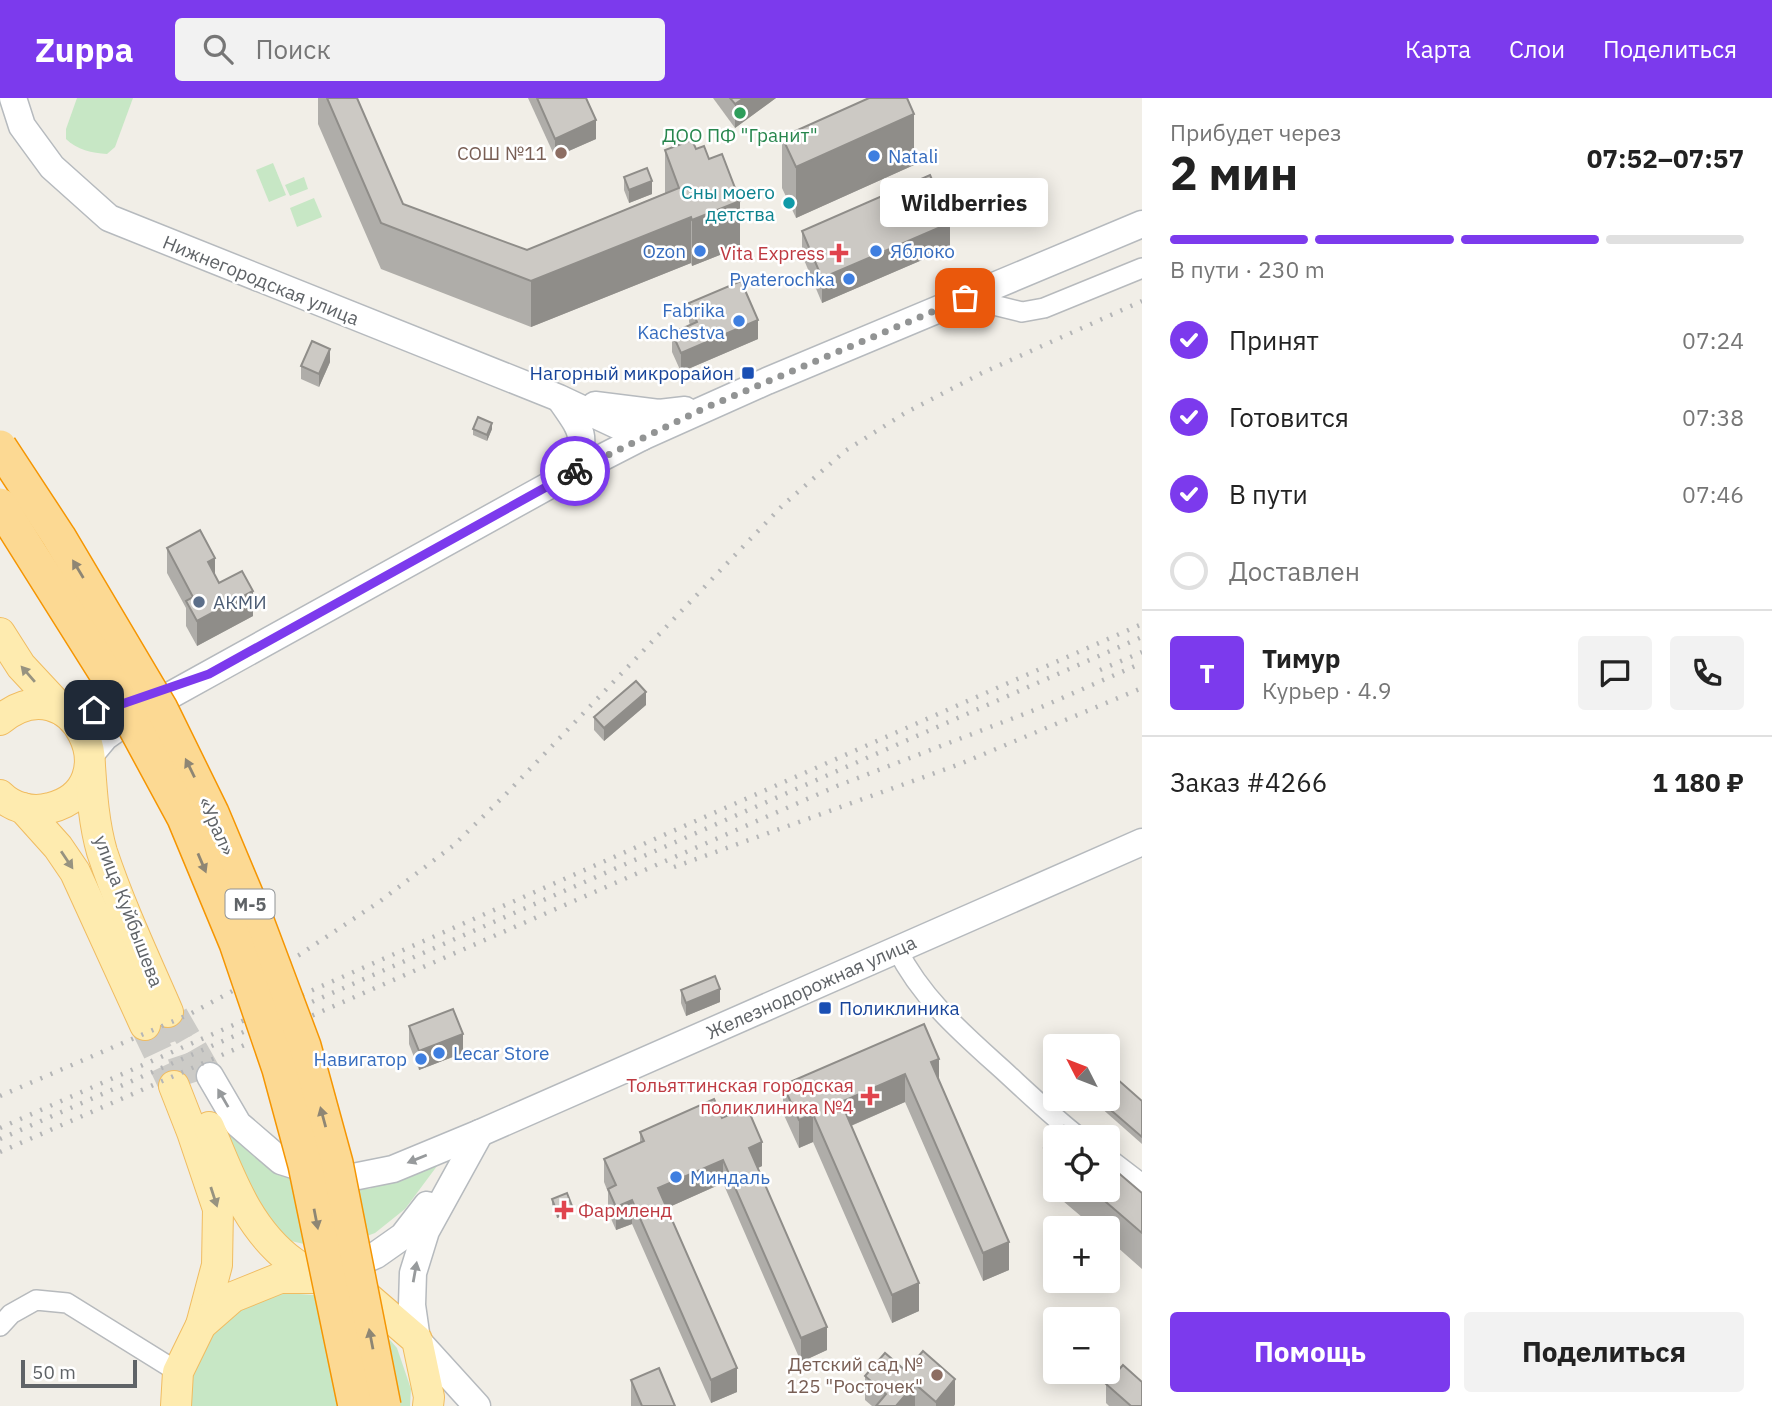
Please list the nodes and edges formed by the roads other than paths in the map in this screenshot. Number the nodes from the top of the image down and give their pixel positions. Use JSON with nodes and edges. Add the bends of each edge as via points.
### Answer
{"nodes":[{"id":1,"x":13,"y":98,"type":"edge"},
{"id":2,"x":1142,"y":224,"type":"edge"},
{"id":3,"x":1142,"y":268,"type":"edge"},
{"id":4,"x":965,"y":298,"type":"junction"},
{"id":5,"x":559,"y":398,"type":"junction"},
{"id":6,"x":705,"y":408,"type":"junction"},
{"id":7,"x":642,"y":437,"type":"junction"},
{"id":8,"x":0,"y":447,"type":"edge"},
{"id":9,"x":568,"y":475,"type":"junction"},
{"id":10,"x":0,"y":505,"type":"edge"},
{"id":11,"x":0,"y":633,"type":"edge"},
{"id":12,"x":209,"y":674,"type":"junction"},
{"id":13,"x":67,"y":713,"type":"junction"},
{"id":14,"x":0,"y":720,"type":"edge"},
{"id":15,"x":90,"y":761,"type":"junction"},
{"id":16,"x":9,"y":803,"type":"edge"},
{"id":17,"x":1142,"y":842,"type":"edge"},
{"id":18,"x":897,"y":949,"type":"junction"},
{"id":19,"x":193,"y":1084,"type":"junction"},
{"id":20,"x":1064,"y":1125,"type":"edge"},
{"id":21,"x":480,"y":1133,"type":"junction"},
{"id":22,"x":1120,"y":1167,"type":"edge"},
{"id":23,"x":1142,"y":1184,"type":"edge"},
{"id":24,"x":323,"y":1278,"type":"junction"},
{"id":25,"x":201,"y":1325,"type":"junction"},
{"id":26,"x":0,"y":1326,"type":"edge"},
{"id":27,"x":417,"y":1340,"type":"junction"},
{"id":28,"x":178,"y":1372,"type":"junction"},
{"id":29,"x":176,"y":1406,"type":"edge"},
{"id":30,"x":355,"y":1406,"type":"edge"},
{"id":31,"x":384,"y":1406,"type":"edge"},
{"id":32,"x":428,"y":1406,"type":"edge"},
{"id":33,"x":477,"y":1406,"type":"edge"}],
"edges":[{"from":1,"to":5,"type":"street","name":"Нижнегородская улица","via":[[22,126],[52,167],[109,218]]},
{"from":2,"to":4,"type":"street"},
{"from":3,"to":4,"type":"street","via":[[1022,313]]},
{"from":4,"to":6,"type":"street"},
{"from":5,"to":6,"type":"street","via":[[659,413]]},
{"from":5,"to":7,"type":"street"},
{"from":5,"to":9,"type":"street","via":[[581,429],[580,454]]},
{"from":6,"to":7,"type":"street"},
{"from":7,"to":9,"type":"street"},
{"from":31,"to":8,"type":"highway","name":"«Урал»","number":"М-5","one_way":true,"bridge":true,"via":[[336,1163],[304,1046],[254,913],[161,709],[60,537]]},
{"from":9,"to":12,"type":"street"},
{"from":10,"to":30,"type":"highway","name":"«Урал»","number":"М-5","one_way":true,"bridge":true,"via":[[112,684],[184,818],[236,943],[279,1069],[305,1165]]},
{"from":13,"to":11,"type":"main road","one_way":true,"via":[[21,666]]},
{"from":12,"to":13,"type":"street","via":[[122,704]]},
{"from":12,"to":15,"type":"street","via":[[104,737]]},
{"from":13,"to":14,"type":"main road","via":[[30,705]]},
{"from":13,"to":15,"type":"main road","name":"улица Куйбышева","via":[[85,734]]},
{"from":15,"to":16,"type":"main road","via":[[82,787],[65,802],[45,810]]},
{"from":16,"to":15,"type":"main road","name":"улица Куйбышева","one_way":true,"via":[[58,847],[163,1017],[150,971],[102,850],[93,811]]},
{"from":17,"to":18,"type":"street","name":"Железнодорожная улица"},
{"from":18,"to":20,"type":"street","via":[[909,973],[953,1025]]},
{"from":18,"to":21,"type":"street","name":"Железнодорожная улица"},
{"from":21,"to":19,"type":"street","name":"Железнодорожная улица","one_way":true,"via":[[393,1168],[353,1177],[319,1173],[281,1161]]},
{"from":19,"to":24,"type":"main road","via":[[225,1166],[263,1236],[295,1264]]},
{"from":19,"to":25,"type":"main road","one_way":true,"via":[[218,1209],[217,1265]]},
{"from":21,"to":24,"type":"street","via":[[403,1236],[376,1255]]},
{"from":27,"to":21,"type":"street","one_way":true,"via":[[412,1305],[416,1262],[426,1231]]},
{"from":22,"to":23,"type":"street"},
{"from":24,"to":25,"type":"main road","via":[[280,1278],[256,1287],[233,1297]]},
{"from":24,"to":27,"type":"main road","via":[[360,1291]]},
{"from":25,"to":28,"type":"main road"},
{"from":26,"to":28,"type":"street","via":[[36,1300],[67,1303]]},
{"from":27,"to":32,"type":"main road"},
{"from":27,"to":33,"type":"street"},
{"from":28,"to":29,"type":"main road"}]}
